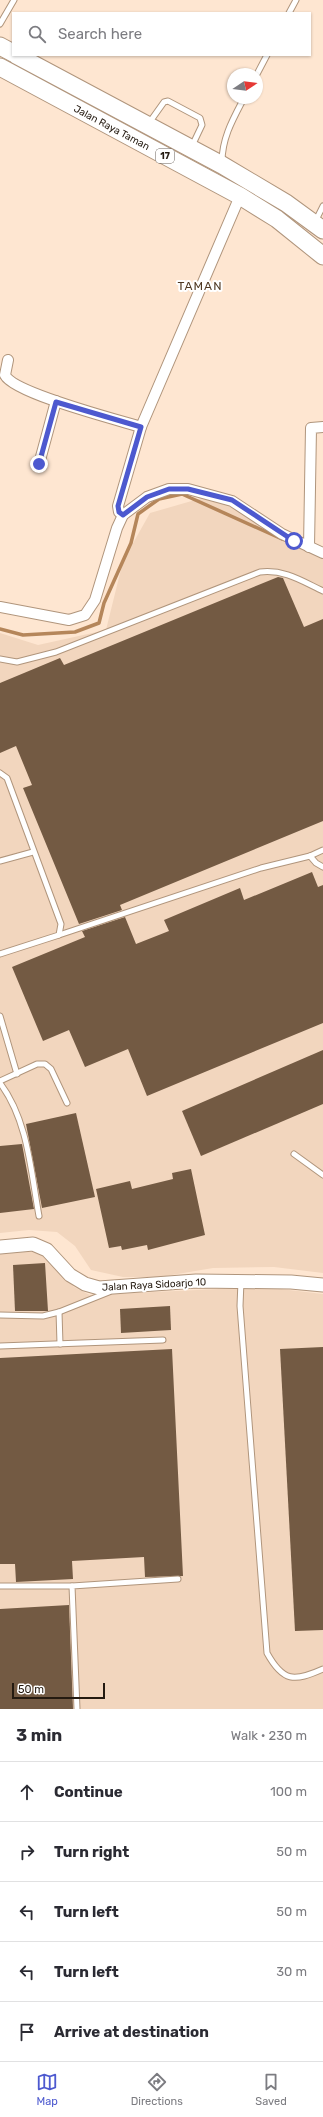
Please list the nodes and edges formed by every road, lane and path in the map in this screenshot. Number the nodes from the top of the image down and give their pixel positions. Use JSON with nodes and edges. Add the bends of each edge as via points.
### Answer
{"nodes":[{"id":1,"x":14,"y":0,"type":"edge"},
{"id":2,"x":296,"y":0,"type":"edge"},
{"id":3,"x":290,"y":12,"type":"edge"},
{"id":4,"x":0,"y":24,"type":"edge"},
{"id":5,"x":0,"y":46,"type":"edge"},
{"id":6,"x":12,"y":52,"type":"edge"},
{"id":7,"x":18,"y":56,"type":"edge"},
{"id":8,"x":266,"y":56,"type":"edge"},
{"id":9,"x":0,"y":67,"type":"edge"},
{"id":10,"x":260,"y":68,"type":"edge"},
{"id":11,"x":241,"y":104,"type":"edge"},
{"id":12,"x":147,"y":125,"type":"junction"},
{"id":13,"x":191,"y":148,"type":"junction"},
{"id":14,"x":222,"y":165,"type":"junction"},
{"id":15,"x":240,"y":196,"type":"junction"},
{"id":16,"x":323,"y":206,"type":"edge"},
{"id":17,"x":319,"y":227,"type":"edge"},
{"id":18,"x":323,"y":256,"type":"edge"},
{"id":19,"x":8,"y":360,"type":"dead end"},
{"id":20,"x":2,"y":370,"type":"edge"},
{"id":21,"x":56,"y":402,"type":"junction"},
{"id":22,"x":141,"y":427,"type":"junction"},
{"id":23,"x":323,"y":427,"type":"edge"},
{"id":24,"x":39,"y":464,"type":"dead end"},
{"id":25,"x":123,"y":515,"type":"junction"},
{"id":26,"x":309,"y":547,"type":"junction"},
{"id":27,"x":323,"y":553,"type":"edge"},
{"id":28,"x":323,"y":591,"type":"edge"},
{"id":29,"x":0,"y":607,"type":"edge"},
{"id":30,"x":0,"y":659,"type":"edge"},
{"id":31,"x":0,"y":774,"type":"edge"},
{"id":32,"x":323,"y":850,"type":"edge"},
{"id":33,"x":33,"y":852,"type":"junction"},
{"id":34,"x":310,"y":856,"type":"junction"},
{"id":35,"x":0,"y":861,"type":"edge"},
{"id":36,"x":323,"y":867,"type":"edge"},
{"id":37,"x":59,"y":935,"type":"junction"},
{"id":38,"x":0,"y":954,"type":"edge"},
{"id":39,"x":0,"y":1016,"type":"edge"},
{"id":40,"x":17,"y":1074,"type":"junction"},
{"id":41,"x":0,"y":1082,"type":"edge"},
{"id":42,"x":66,"y":1103,"type":"dead end"},
{"id":43,"x":294,"y":1154,"type":"dead end"},
{"id":44,"x":323,"y":1175,"type":"edge"},
{"id":45,"x":39,"y":1216,"type":"dead end"},
{"id":46,"x":0,"y":1247,"type":"edge"},
{"id":47,"x":241,"y":1281,"type":"junction"},
{"id":48,"x":323,"y":1285,"type":"edge"},
{"id":49,"x":123,"y":1287,"type":"junction"},
{"id":50,"x":59,"y":1312,"type":"junction"},
{"id":51,"x":0,"y":1316,"type":"edge"},
{"id":52,"x":163,"y":1340,"type":"dead end"},
{"id":53,"x":60,"y":1344,"type":"junction"},
{"id":54,"x":0,"y":1346,"type":"edge"},
{"id":55,"x":178,"y":1579,"type":"dead end"},
{"id":56,"x":0,"y":1586,"type":"edge"},
{"id":57,"x":72,"y":1586,"type":"junction"},
{"id":58,"x":323,"y":1668,"type":"edge"},
{"id":59,"x":77,"y":1709,"type":"edge"}],
"edges":[{"from":1,"to":4,"type":"lane"},
{"from":2,"to":3,"type":"lane"},
{"from":5,"to":6,"type":"highway"},
{"from":7,"to":12,"type":"highway","name":"Jalan Raya Taman","number":"17"},
{"from":8,"to":10,"type":"lane"},
{"from":9,"to":15,"type":"highway","name":"Jalan Raya Taman","number":"17"},
{"from":11,"to":14,"type":"lane","via":[[222,146]]},
{"from":12,"to":13,"type":"highway","name":"Jalan Raya Taman","number":"17"},
{"from":12,"to":13,"type":"lane","via":[[164,102],[168,101],[200,118],[202,125]]},
{"from":13,"to":14,"type":"highway","name":"Jalan Raya Taman","number":"17"},
{"from":14,"to":17,"type":"highway","name":"Jalan Raya Taman","number":"17","via":[[286,203]]},
{"from":15,"to":18,"type":"highway","name":"Jalan Raya Taman","number":"17","via":[[278,219]]},
{"from":15,"to":22,"type":"street"},
{"from":16,"to":17,"type":"lane"},
{"from":19,"to":20,"type":"street"},
{"from":20,"to":21,"type":"street","via":[[15,385]]},
{"from":21,"to":22,"type":"street"},
{"from":21,"to":24,"type":"street"},
{"from":22,"to":25,"type":"street","via":[[118,506],[119,512]]},
{"from":23,"to":26,"type":"street","via":[[311,428]]},
{"from":25,"to":26,"type":"street","via":[[147,497],[169,489],[188,489],[232,500],[282,534]]},
{"from":25,"to":29,"type":"street","via":[[95,600],[85,615],[69,620]]},
{"from":26,"to":27,"type":"street"},
{"from":28,"to":30,"type":"lane","via":[[284,572],[260,572],[56,652],[17,662]]},
{"from":31,"to":33,"type":"lane","via":[[7,778]]},
{"from":32,"to":34,"type":"lane"},
{"from":33,"to":35,"type":"lane"},
{"from":33,"to":37,"type":"lane","via":[[60,917]]},
{"from":34,"to":36,"type":"lane"},
{"from":34,"to":37,"type":"lane","via":[[261,868]]},
{"from":37,"to":38,"type":"lane"},
{"from":39,"to":40,"type":"lane"},
{"from":40,"to":41,"type":"lane"},
{"from":40,"to":42,"type":"lane","via":[[37,1064],[45,1064],[51,1069]]},
{"from":41,"to":45,"type":"lane","via":[[22,1128]]},
{"from":43,"to":44,"type":"lane"},
{"from":46,"to":49,"type":"street","name":"Jalan Raya Sidoarjo 10","via":[[33,1244],[47,1250],[70,1275],[85,1284],[99,1288]]},
{"from":47,"to":48,"type":"street","name":"Jalan Raya Sidoarjo 10"},
{"from":47,"to":49,"type":"street","name":"Jalan Raya Sidoarjo 10","via":[[196,1281]]},
{"from":47,"to":58,"type":"lane","via":[[240,1306],[267,1653],[280,1674],[292,1678],[310,1675]]},
{"from":49,"to":50,"type":"lane"},
{"from":50,"to":51,"type":"lane","via":[[43,1316]]},
{"from":50,"to":53,"type":"lane"},
{"from":52,"to":53,"type":"lane"},
{"from":53,"to":54,"type":"lane"},
{"from":55,"to":57,"type":"lane"},
{"from":56,"to":57,"type":"lane"},
{"from":57,"to":59,"type":"lane"}]}
